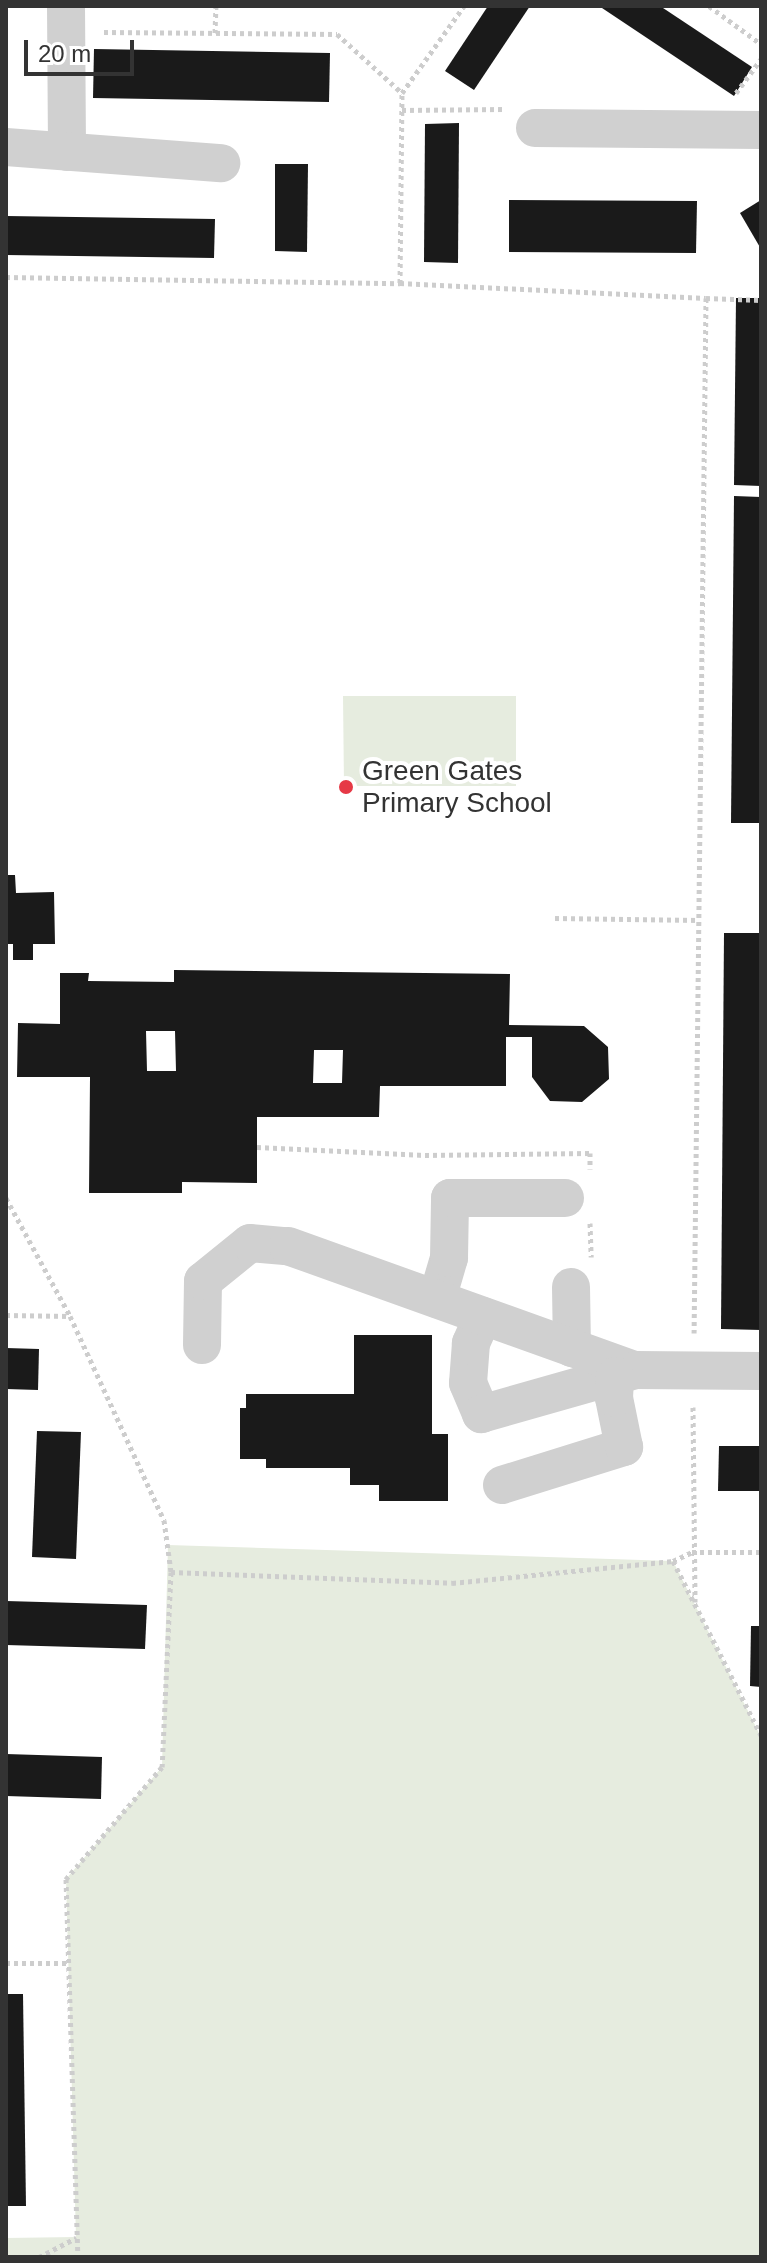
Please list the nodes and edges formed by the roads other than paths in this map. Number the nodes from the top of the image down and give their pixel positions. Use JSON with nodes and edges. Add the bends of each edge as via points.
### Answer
{"nodes":[{"id":1,"x":66,"y":19,"type":"edge"},
{"id":2,"x":535,"y":128,"type":"road end"},
{"id":3,"x":761,"y":130,"type":"edge"},
{"id":4,"x":6,"y":147,"type":"edge"},
{"id":5,"x":67,"y":152,"type":"junction"},
{"id":6,"x":221,"y":163,"type":"dead end"},
{"id":7,"x":565,"y":1198,"type":"dead end"},
{"id":8,"x":571,"y":1287,"type":"dead end"},
{"id":9,"x":437,"y":1299,"type":"junction"},
{"id":10,"x":483,"y":1316,"type":"junction"},
{"id":11,"x":202,"y":1345,"type":"dead end"},
{"id":12,"x":572,"y":1348,"type":"junction"},
{"id":13,"x":761,"y":1371,"type":"edge"},
{"id":14,"x":625,"y":1373,"type":"junction"},
{"id":15,"x":502,"y":1485,"type":"dead end"}],
"edges":[{"from":1,"to":5,"type":"street"},
{"from":2,"to":3,"type":"street"},
{"from":4,"to":5,"type":"street"},
{"from":5,"to":6,"type":"street"},
{"from":7,"to":9,"type":"street","via":[[450,1198],[449,1258]]},
{"from":8,"to":12,"type":"street"},
{"from":9,"to":10,"type":"street"},
{"from":9,"to":11,"type":"street","via":[[288,1246],[250,1243],[203,1281]]},
{"from":10,"to":12,"type":"street"},
{"from":10,"to":14,"type":"street","via":[[471,1343],[468,1383],[481,1414]]},
{"from":12,"to":14,"type":"street"},
{"from":13,"to":14,"type":"street"},
{"from":14,"to":15,"type":"street","via":[[614,1398],[624,1447]]}]}
